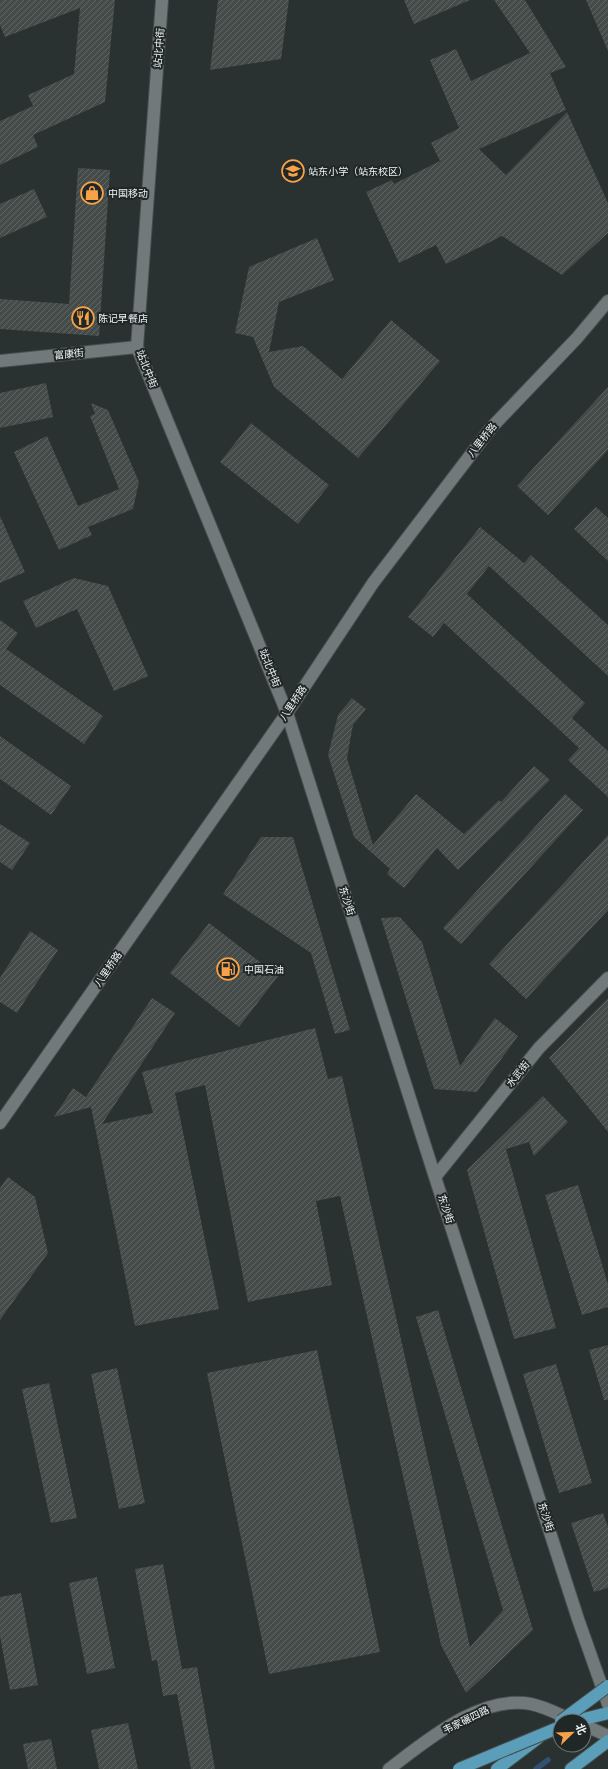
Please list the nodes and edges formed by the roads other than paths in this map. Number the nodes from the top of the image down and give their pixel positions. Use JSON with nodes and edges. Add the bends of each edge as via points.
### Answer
{"nodes":[{"id":1,"x":162,"y":0,"type":"edge"},
{"id":2,"x":608,"y":301,"type":"edge"},
{"id":3,"x":137,"y":347,"type":"junction"},
{"id":4,"x":0,"y":361,"type":"edge"},
{"id":5,"x":287,"y":713,"type":"junction"},
{"id":6,"x":608,"y":978,"type":"edge"},
{"id":7,"x":0,"y":1123,"type":"edge"},
{"id":8,"x":435,"y":1177,"type":"junction"},
{"id":9,"x":608,"y":1686,"type":"edge"},
{"id":10,"x":608,"y":1704,"type":"edge"},
{"id":11,"x":608,"y":1712,"type":"edge"},
{"id":12,"x":554,"y":1713,"type":"edge"},
{"id":13,"x":572,"y":1713,"type":"edge"},
{"id":14,"x":592,"y":1716,"type":"edge"},
{"id":15,"x":552,"y":1728,"type":"edge"},
{"id":16,"x":592,"y":1729,"type":"edge"},
{"id":17,"x":552,"y":1730,"type":"edge"},
{"id":18,"x":608,"y":1736,"type":"edge"},
{"id":19,"x":608,"y":1741,"type":"edge"},
{"id":20,"x":389,"y":1769,"type":"edge"},
{"id":21,"x":459,"y":1769,"type":"edge"},
{"id":22,"x":497,"y":1769,"type":"edge"},
{"id":23,"x":571,"y":1769,"type":"edge"}],
"edges":[{"from":1,"to":3,"type":"street","name":"站北中街"},
{"from":2,"to":5,"type":"street","name":"八里桥路","via":[[577,338],[491,428],[373,583]]},
{"from":3,"to":4,"type":"street","name":"富康街"},
{"from":3,"to":5,"type":"street","name":"站北中街"},
{"from":5,"to":7,"type":"street","name":"八里桥路"},
{"from":5,"to":8,"type":"street","name":"东沙街"},
{"from":6,"to":8,"type":"street","name":"水武街","via":[[539,1048]]},
{"from":8,"to":10,"type":"street","name":"东沙街"},
{"from":9,"to":13,"type":"highway","bridge":true},
{"from":11,"to":14,"type":"highway"},
{"from":12,"to":20,"type":"street","name":"韦家碾四路","via":[[531,1704],[509,1703],[489,1707],[455,1723]]},
{"from":15,"to":22,"type":"highway","bridge":true},
{"from":16,"to":18,"type":"street"},
{"from":17,"to":21,"type":"highway","bridge":true},
{"from":19,"to":23,"type":"highway"}]}
